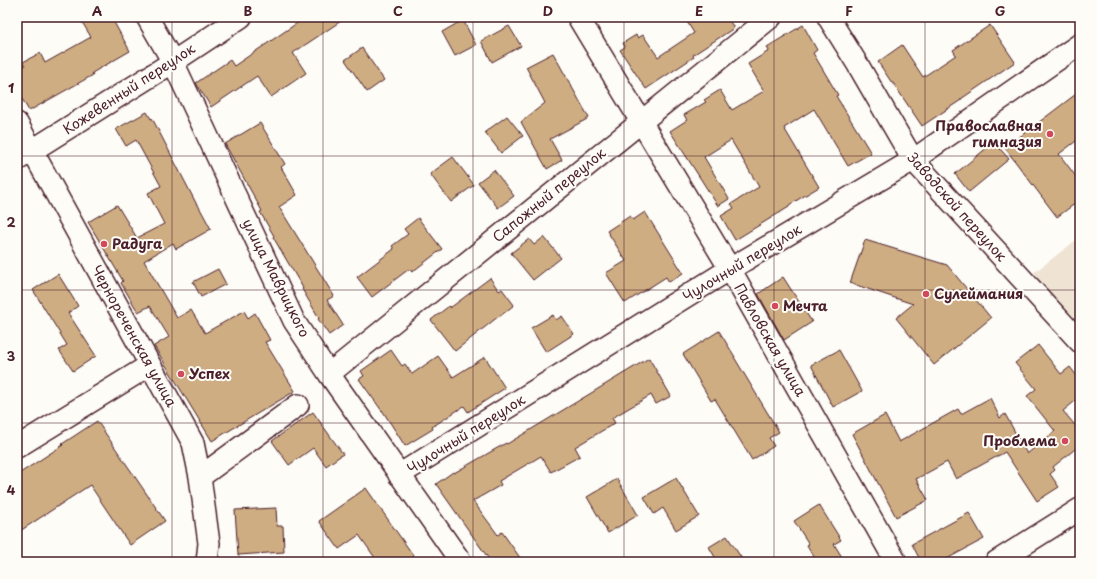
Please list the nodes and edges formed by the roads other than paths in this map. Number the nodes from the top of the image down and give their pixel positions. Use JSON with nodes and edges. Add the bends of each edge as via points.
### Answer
{"nodes":[{"id":1,"x":147,"y":17,"type":"edge"},
{"id":2,"x":241,"y":17,"type":"edge"},
{"id":3,"x":578,"y":17,"type":"edge"},
{"id":4,"x":771,"y":17,"type":"edge"},
{"id":5,"x":828,"y":17,"type":"edge"},
{"id":6,"x":1080,"y":44,"type":"edge"},
{"id":7,"x":173,"y":62,"type":"junction"},
{"id":8,"x":640,"y":122,"type":"junction"},
{"id":9,"x":17,"y":123,"type":"edge"},
{"id":10,"x":25,"y":156,"type":"edge"},
{"id":11,"x":913,"y":160,"type":"junction"},
{"id":12,"x":730,"y":269,"type":"junction"},
{"id":13,"x":1080,"y":342,"type":"edge"},
{"id":14,"x":150,"y":365,"type":"junction"},
{"id":15,"x":329,"y":374,"type":"junction"},
{"id":16,"x":298,"y":405,"type":"dead end"},
{"id":17,"x":17,"y":447,"type":"edge"},
{"id":18,"x":399,"y":475,"type":"junction"},
{"id":19,"x":200,"y":478,"type":"junction"},
{"id":20,"x":1080,"y":509,"type":"edge"},
{"id":21,"x":207,"y":562,"type":"edge"},
{"id":22,"x":461,"y":562,"type":"edge"},
{"id":23,"x":896,"y":562,"type":"edge"},
{"id":24,"x":996,"y":562,"type":"edge"}],
"edges":[{"from":1,"to":7,"type":"street","name":"улица Маврицкого"},
{"from":2,"to":7,"type":"street","name":"Кожевенный переулок"},
{"from":3,"to":8,"type":"street","name":"Павловская улица"},
{"from":4,"to":8,"type":"street","name":"Сапожный переулок"},
{"from":5,"to":11,"type":"street","name":"Заводской переулок"},
{"from":6,"to":11,"type":"street","name":"Чулочный переулок"},
{"from":7,"to":10,"type":"street","name":"Кожевенный переулок"},
{"from":7,"to":15,"type":"street","name":"улица Маврицкого","via":[[294,321]]},
{"from":8,"to":12,"type":"street","name":"Павловская улица"},
{"from":8,"to":15,"type":"street","name":"Сапожный переулок"},
{"from":9,"to":10,"type":"street","name":"Чернореченская улица"},
{"from":10,"to":14,"type":"street","name":"Чернореченская улица"},
{"from":11,"to":12,"type":"street","name":"Чулочный переулок"},
{"from":11,"to":13,"type":"street","name":"Заводской переулок"},
{"from":12,"to":18,"type":"street","name":"Чулочный переулок"},
{"from":12,"to":23,"type":"street","name":"Павловская улица"},
{"from":14,"to":17,"type":"street"},
{"from":14,"to":19,"type":"street","name":"Чернореченская улица","via":[[193,444]]},
{"from":15,"to":18,"type":"street","name":"улица Маврицкого"},
{"from":16,"to":19,"type":"street"},
{"from":18,"to":22,"type":"street","name":"улица Маврицкого"},
{"from":19,"to":21,"type":"street","name":"Чернореченская улица","via":[[209,543]]},
{"from":20,"to":24,"type":"street"}]}
